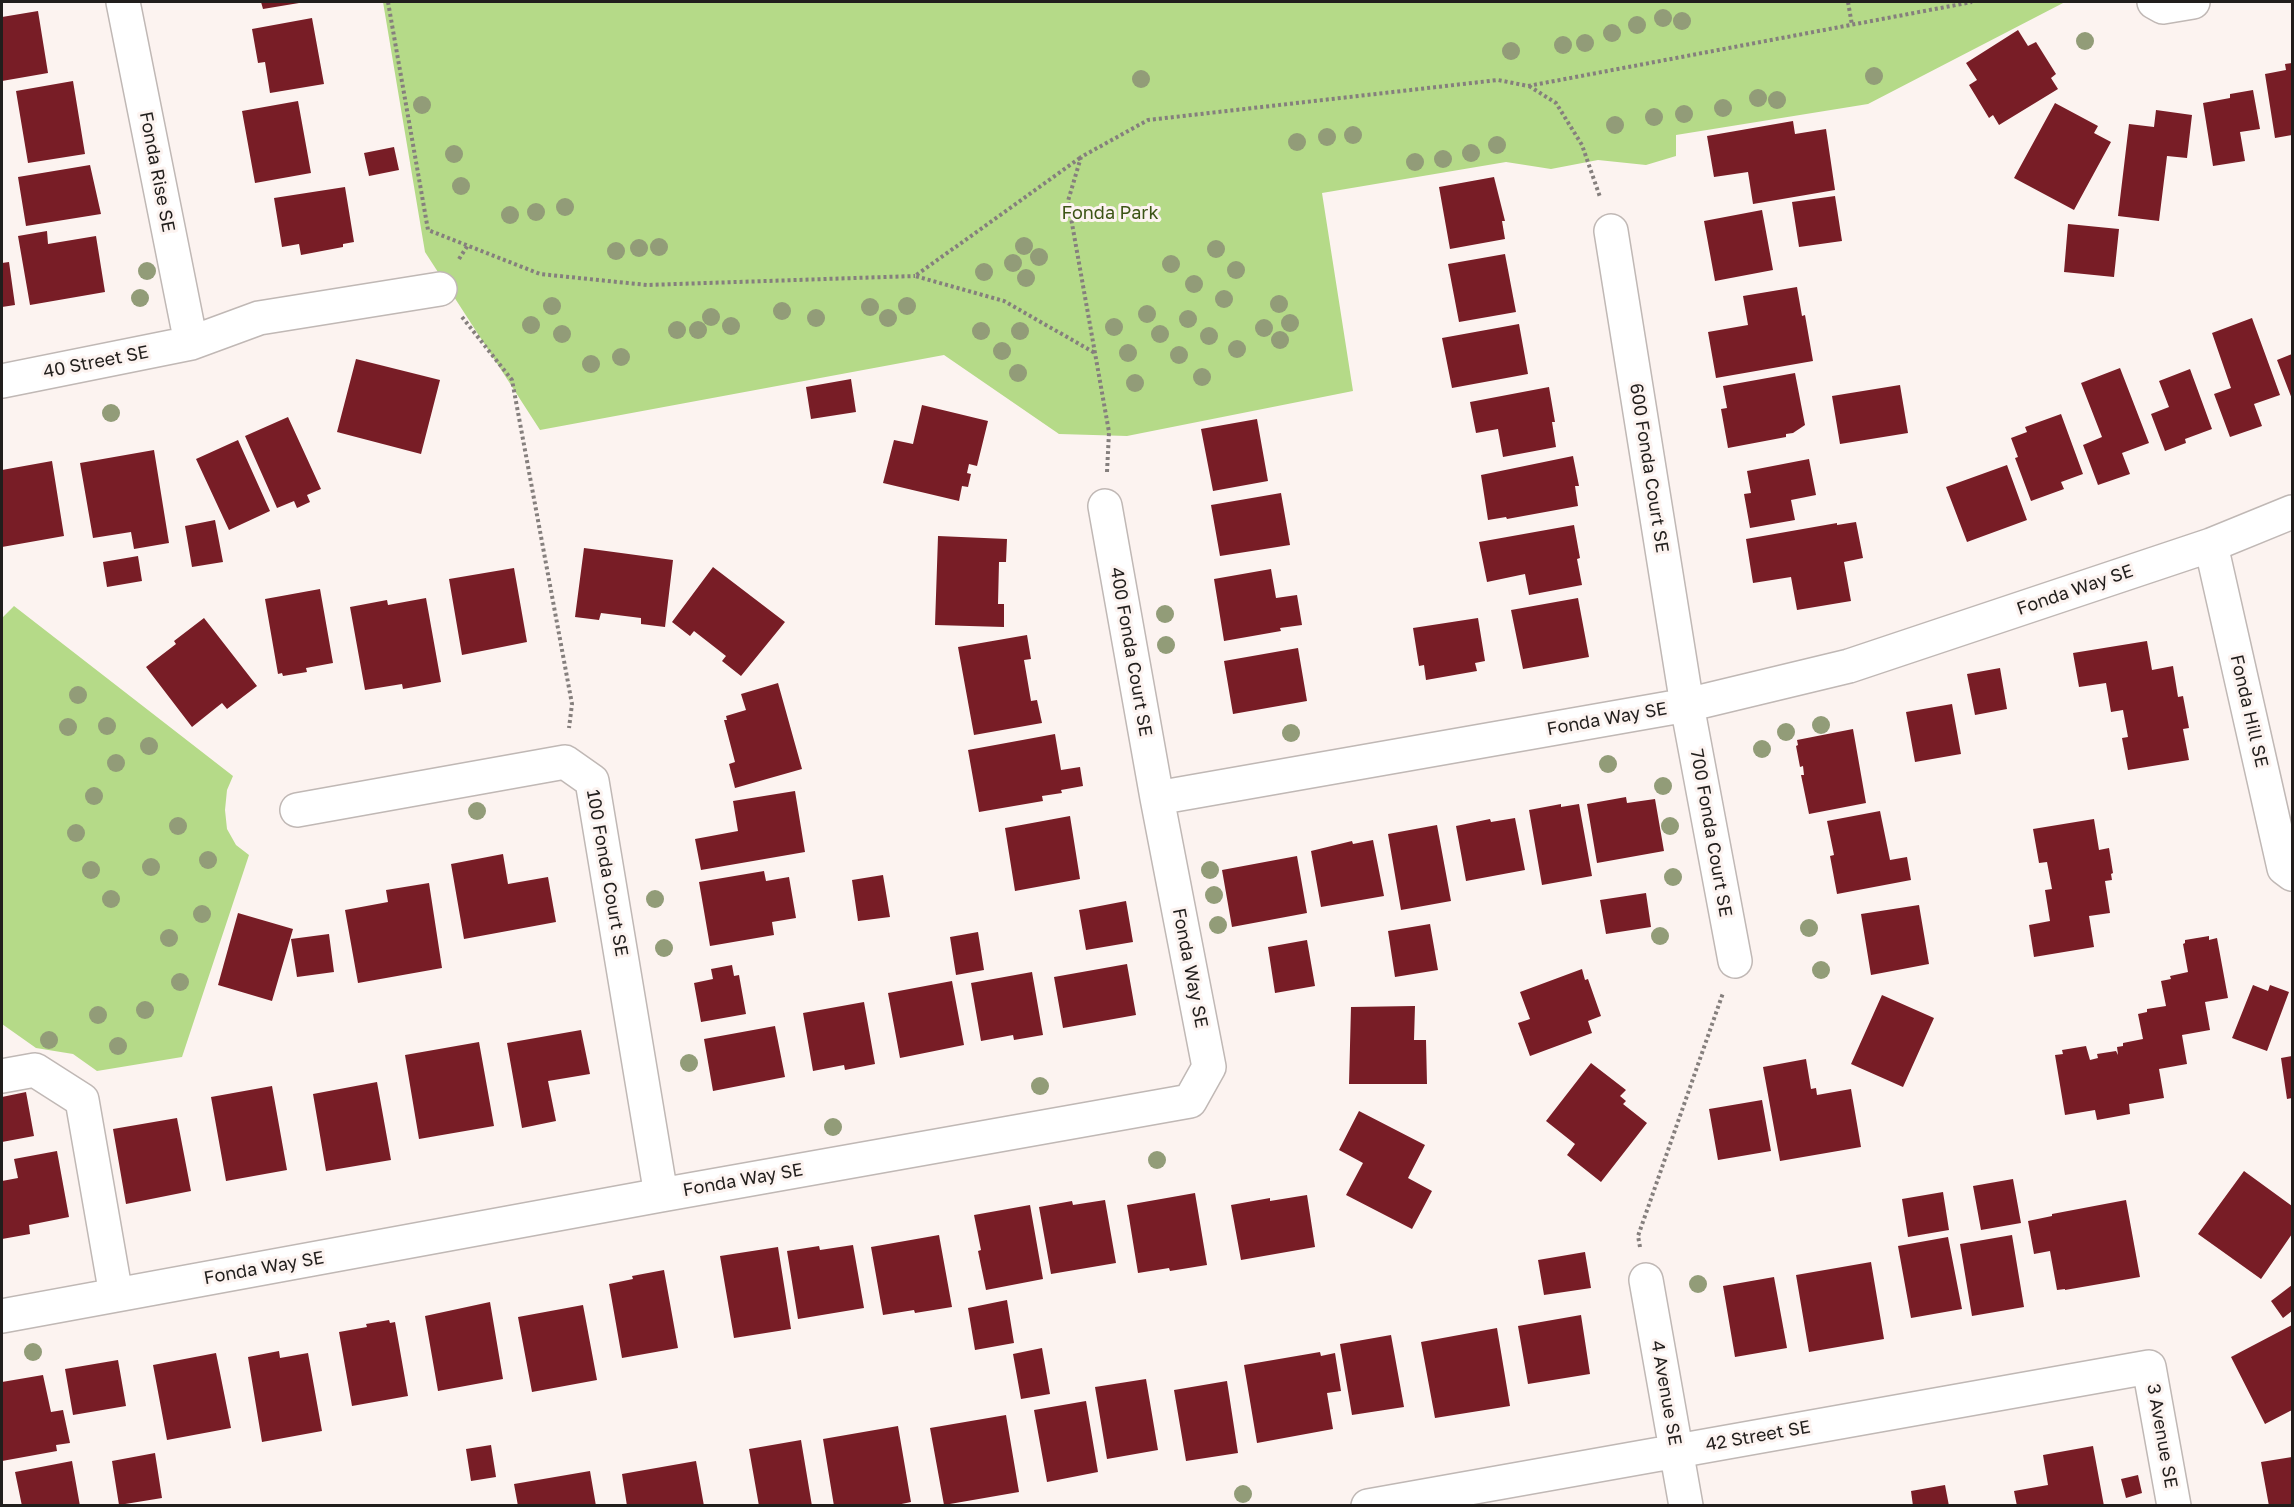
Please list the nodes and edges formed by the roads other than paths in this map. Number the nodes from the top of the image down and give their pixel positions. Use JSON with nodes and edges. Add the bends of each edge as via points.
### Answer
{"nodes":[{"id":1,"x":123,"y":2,"type":"edge"},
{"id":2,"x":2154,"y":2,"type":"edge"},
{"id":3,"x":2193,"y":2,"type":"edge"},
{"id":4,"x":1611,"y":231,"type":"road end"},
{"id":5,"x":440,"y":290,"type":"road end"},
{"id":6,"x":191,"y":343,"type":"junction"},
{"id":7,"x":2,"y":381,"type":"edge"},
{"id":8,"x":1105,"y":506,"type":"road end"},
{"id":9,"x":2292,"y":512,"type":"edge"},
{"id":10,"x":2211,"y":545,"type":"junction"},
{"id":11,"x":1688,"y":705,"type":"junction"},
{"id":12,"x":1157,"y":798,"type":"junction"},
{"id":13,"x":297,"y":810,"type":"dead end"},
{"id":14,"x":2292,"y":873,"type":"edge"},
{"id":15,"x":1735,"y":962,"type":"road end"},
{"id":16,"x":2,"y":1076,"type":"edge"},
{"id":17,"x":661,"y":1195,"type":"junction"},
{"id":18,"x":1646,"y":1280,"type":"road end"},
{"id":19,"x":116,"y":1295,"type":"junction"},
{"id":20,"x":2,"y":1316,"type":"edge"},
{"id":21,"x":2149,"y":1367,"type":"joint"},
{"id":22,"x":1676,"y":1450,"type":"junction"},
{"id":23,"x":1368,"y":1506,"type":"edge"},
{"id":24,"x":1686,"y":1506,"type":"edge"},
{"id":25,"x":2174,"y":1506,"type":"edge"}],
"edges":[{"from":1,"to":6,"type":"street","name":"Fonda Rise SE"},
{"from":2,"to":3,"type":"street","via":[[2163,7]]},
{"from":4,"to":11,"type":"street","name":"600 Fonda Court SE"},
{"from":5,"to":6,"type":"street","name":"40 Street SE","via":[[260,318]]},
{"from":6,"to":7,"type":"street","name":"40 Street SE"},
{"from":8,"to":12,"type":"street","name":"400 Fonda Court SE"},
{"from":9,"to":10,"type":"street","name":"Fonda Way SE"},
{"from":10,"to":11,"type":"street","name":"Fonda Way SE","via":[[1849,666]]},
{"from":10,"to":14,"type":"street","name":"Fonda Hill SE","via":[[2284,868]]},
{"from":11,"to":12,"type":"street","name":"Fonda Way SE"},
{"from":11,"to":15,"type":"street","name":"700 Fonda Court SE"},
{"from":12,"to":17,"type":"street","name":"Fonda Way SE","via":[[1209,1067],[1190,1101]]},
{"from":13,"to":17,"type":"street","name":"100 Fonda Court SE","via":[[566,762],[592,781]]},
{"from":16,"to":19,"type":"street","via":[[34,1070],[82,1100]]},
{"from":17,"to":19,"type":"street","name":"Fonda Way SE"},
{"from":18,"to":22,"type":"street","name":"4 Avenue SE"},
{"from":19,"to":20,"type":"street","name":"Fonda Way SE"},
{"from":21,"to":22,"type":"street","name":"42 Street SE"},
{"from":21,"to":25,"type":"street","name":"3 Avenue SE"},
{"from":22,"to":23,"type":"street","name":"42 Street SE"},
{"from":22,"to":24,"type":"street","name":"4 Avenue SE"}]}
